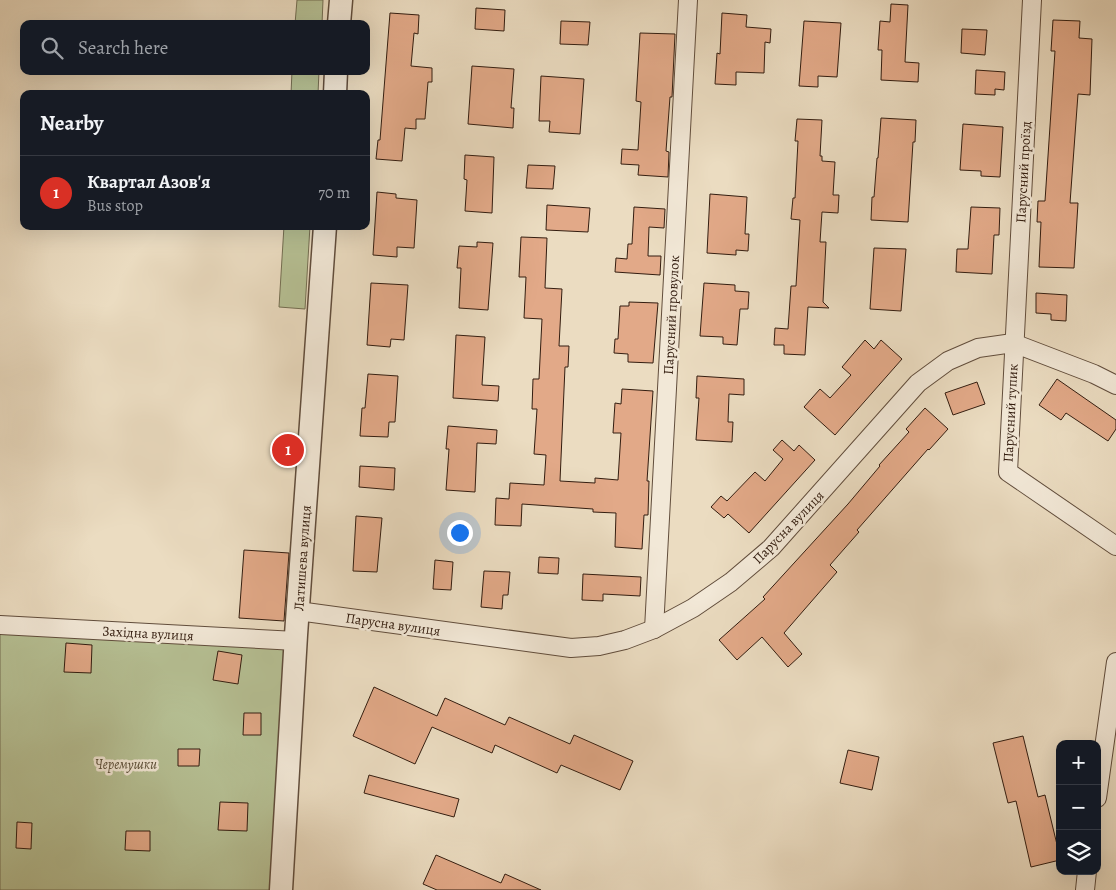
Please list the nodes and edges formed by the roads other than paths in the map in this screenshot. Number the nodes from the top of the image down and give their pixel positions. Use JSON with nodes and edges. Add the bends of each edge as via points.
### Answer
{"nodes":[{"id":1,"x":341,"y":0,"type":"edge"},
{"id":2,"x":688,"y":0,"type":"edge"},
{"id":3,"x":1032,"y":0,"type":"edge"},
{"id":4,"x":340,"y":20,"type":"edge"},
{"id":5,"x":336,"y":75,"type":"edge"},
{"id":6,"x":335,"y":90,"type":"edge"},
{"id":7,"x":325,"y":230,"type":"edge"},
{"id":8,"x":1014,"y":343,"type":"junction"},
{"id":9,"x":1116,"y":385,"type":"edge"},
{"id":10,"x":1116,"y":546,"type":"edge"},
{"id":11,"x":298,"y":610,"type":"junction"},
{"id":12,"x":0,"y":625,"type":"edge"},
{"id":13,"x":654,"y":629,"type":"junction"},
{"id":14,"x":296,"y":641,"type":"junction"},
{"id":15,"x":1116,"y":662,"type":"edge"},
{"id":16,"x":1099,"y":785,"type":"edge"},
{"id":17,"x":1087,"y":875,"type":"edge"},
{"id":18,"x":281,"y":890,"type":"edge"},
{"id":19,"x":1085,"y":890,"type":"edge"}],
"edges":[{"from":1,"to":4,"type":"street"},
{"from":2,"to":13,"type":"street","name":"Парусний провулок"},
{"from":3,"to":8,"type":"street","name":"Парусний проїзд"},
{"from":5,"to":6,"type":"street"},
{"from":7,"to":11,"type":"street","name":"Латишева вулиця"},
{"from":8,"to":9,"type":"street","name":"Парусна вулиця"},
{"from":8,"to":10,"type":"street","name":"Парусний тупик","via":[[1008,472]]},
{"from":8,"to":13,"type":"street","name":"Парусна вулиця","via":[[978,348],[948,361],[918,383],[771,548],[723,588]]},
{"from":11,"to":13,"type":"street","name":"Парусна вулиця","via":[[570,648],[599,646]]},
{"from":11,"to":14,"type":"street","name":"Латишева вулиця"},
{"from":12,"to":14,"type":"street","name":"Західна вулиця"},
{"from":14,"to":18,"type":"street","name":"Латишева вулиця"},
{"from":15,"to":16,"type":"street"},
{"from":17,"to":19,"type":"street"}]}
